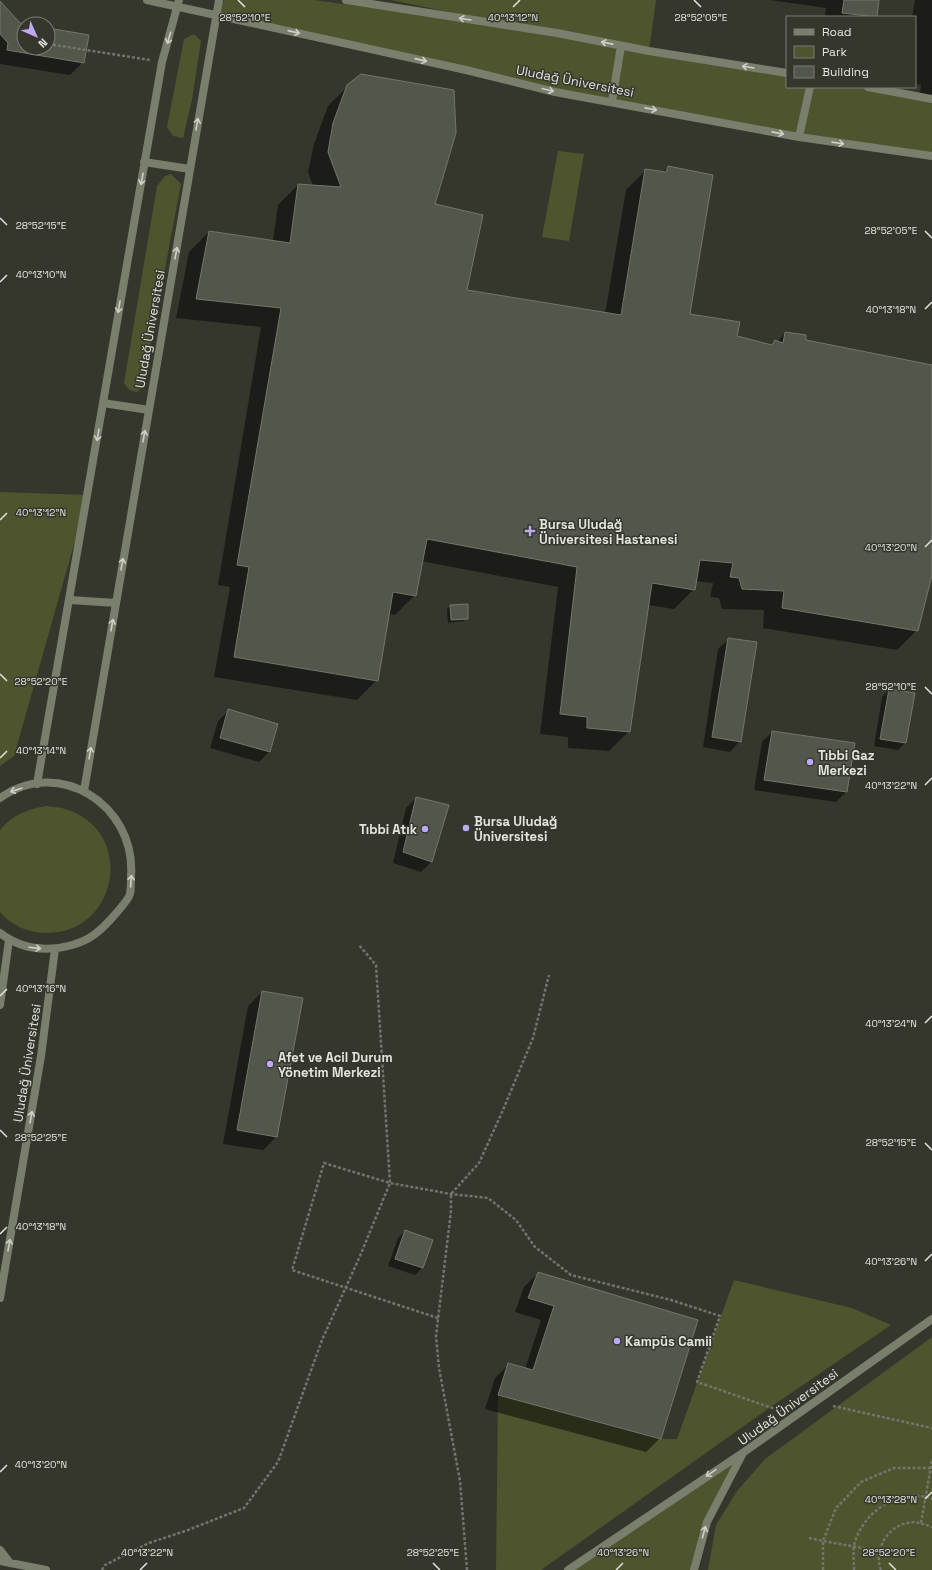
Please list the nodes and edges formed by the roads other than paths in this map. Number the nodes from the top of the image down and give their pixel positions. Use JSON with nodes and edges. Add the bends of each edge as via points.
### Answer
{"nodes":[{"id":1,"x":147,"y":0,"type":"edge"},
{"id":2,"x":219,"y":0,"type":"edge"},
{"id":3,"x":346,"y":0,"type":"edge"},
{"id":4,"x":178,"y":3,"type":"edge"},
{"id":5,"x":216,"y":14,"type":"junction"},
{"id":6,"x":621,"y":46,"type":"junction"},
{"id":7,"x":786,"y":73,"type":"edge"},
{"id":8,"x":810,"y":88,"type":"edge"},
{"id":9,"x":873,"y":88,"type":"edge"},
{"id":10,"x":932,"y":99,"type":"edge"},
{"id":11,"x":612,"y":101,"type":"junction"},
{"id":12,"x":799,"y":137,"type":"junction"},
{"id":13,"x":932,"y":156,"type":"edge"},
{"id":14,"x":144,"y":162,"type":"junction"},
{"id":15,"x":190,"y":169,"type":"junction"},
{"id":16,"x":103,"y":403,"type":"junction"},
{"id":17,"x":149,"y":410,"type":"junction"},
{"id":18,"x":70,"y":600,"type":"junction"},
{"id":19,"x":116,"y":603,"type":"junction"},
{"id":20,"x":37,"y":784,"type":"junction"},
{"id":21,"x":84,"y":792,"type":"junction"},
{"id":22,"x":0,"y":798,"type":"edge"},
{"id":23,"x":0,"y":933,"type":"edge"},
{"id":24,"x":9,"y":940,"type":"junction"},
{"id":25,"x":55,"y":950,"type":"junction"},
{"id":26,"x":0,"y":1005,"type":"edge"},
{"id":27,"x":0,"y":1298,"type":"edge"},
{"id":28,"x":932,"y":1319,"type":"edge"},
{"id":29,"x":744,"y":1452,"type":"junction"},
{"id":30,"x":0,"y":1550,"type":"edge"},
{"id":31,"x":0,"y":1561,"type":"edge"},
{"id":32,"x":10,"y":1563,"type":"junction"},
{"id":33,"x":46,"y":1570,"type":"edge"},
{"id":34,"x":568,"y":1570,"type":"edge"},
{"id":35,"x":694,"y":1570,"type":"edge"}],
"edges":[{"from":1,"to":4,"type":"street","name":"Uludağ Üniversitesi"},
{"from":2,"to":5,"type":"street"},
{"from":6,"to":3,"type":"street","one_way":true,"via":[[557,33]]},
{"from":4,"to":5,"type":"street","name":"Uludağ Üniversitesi"},
{"from":4,"to":14,"type":"street","one_way":true,"via":[[162,62]]},
{"from":5,"to":11,"type":"street","name":"Uludağ Üniversitesi","one_way":true,"via":[[555,92]]},
{"from":15,"to":5,"type":"street","name":"Uludağ Üniversitesi","one_way":true},
{"from":7,"to":6,"type":"street","one_way":true},
{"from":6,"to":11,"type":"street"},
{"from":8,"to":12,"type":"street"},
{"from":9,"to":10,"type":"street"},
{"from":11,"to":12,"type":"street","name":"Uludağ Üniversitesi","one_way":true},
{"from":12,"to":13,"type":"street","name":"Uludağ Üniversitesi","one_way":true},
{"from":14,"to":15,"type":"street"},
{"from":14,"to":16,"type":"street","one_way":true},
{"from":17,"to":15,"type":"street","name":"Uludağ Üniversitesi","one_way":true},
{"from":16,"to":17,"type":"street"},
{"from":16,"to":18,"type":"street","one_way":true},
{"from":19,"to":17,"type":"street","name":"Uludağ Üniversitesi","one_way":true},
{"from":18,"to":19,"type":"street"},
{"from":18,"to":20,"type":"street"},
{"from":21,"to":19,"type":"street","name":"Uludağ Üniversitesi","one_way":true},
{"from":20,"to":21,"type":"street","via":[[61,783]]},
{"from":20,"to":22,"type":"street","one_way":true,"via":[[10,791]]},
{"from":25,"to":21,"type":"street","one_way":true,"via":[[99,933],[130,895],[132,869],[128,843],[118,822],[104,804]]},
{"from":23,"to":24,"type":"street"},
{"from":24,"to":25,"type":"street","one_way":true,"via":[[32,948]]},
{"from":24,"to":26,"type":"street"},
{"from":27,"to":25,"type":"street","name":"Uludağ Üniversitesi","one_way":true,"via":[[42,1056]]},
{"from":28,"to":29,"type":"street","name":"Uludağ Üniversitesi"},
{"from":29,"to":34,"type":"street","one_way":true},
{"from":35,"to":29,"type":"street","name":"Uludağ Üniversitesi","one_way":true,"via":[[707,1522]]},
{"from":30,"to":32,"type":"street"},
{"from":31,"to":32,"type":"street"},
{"from":32,"to":33,"type":"street"}]}
